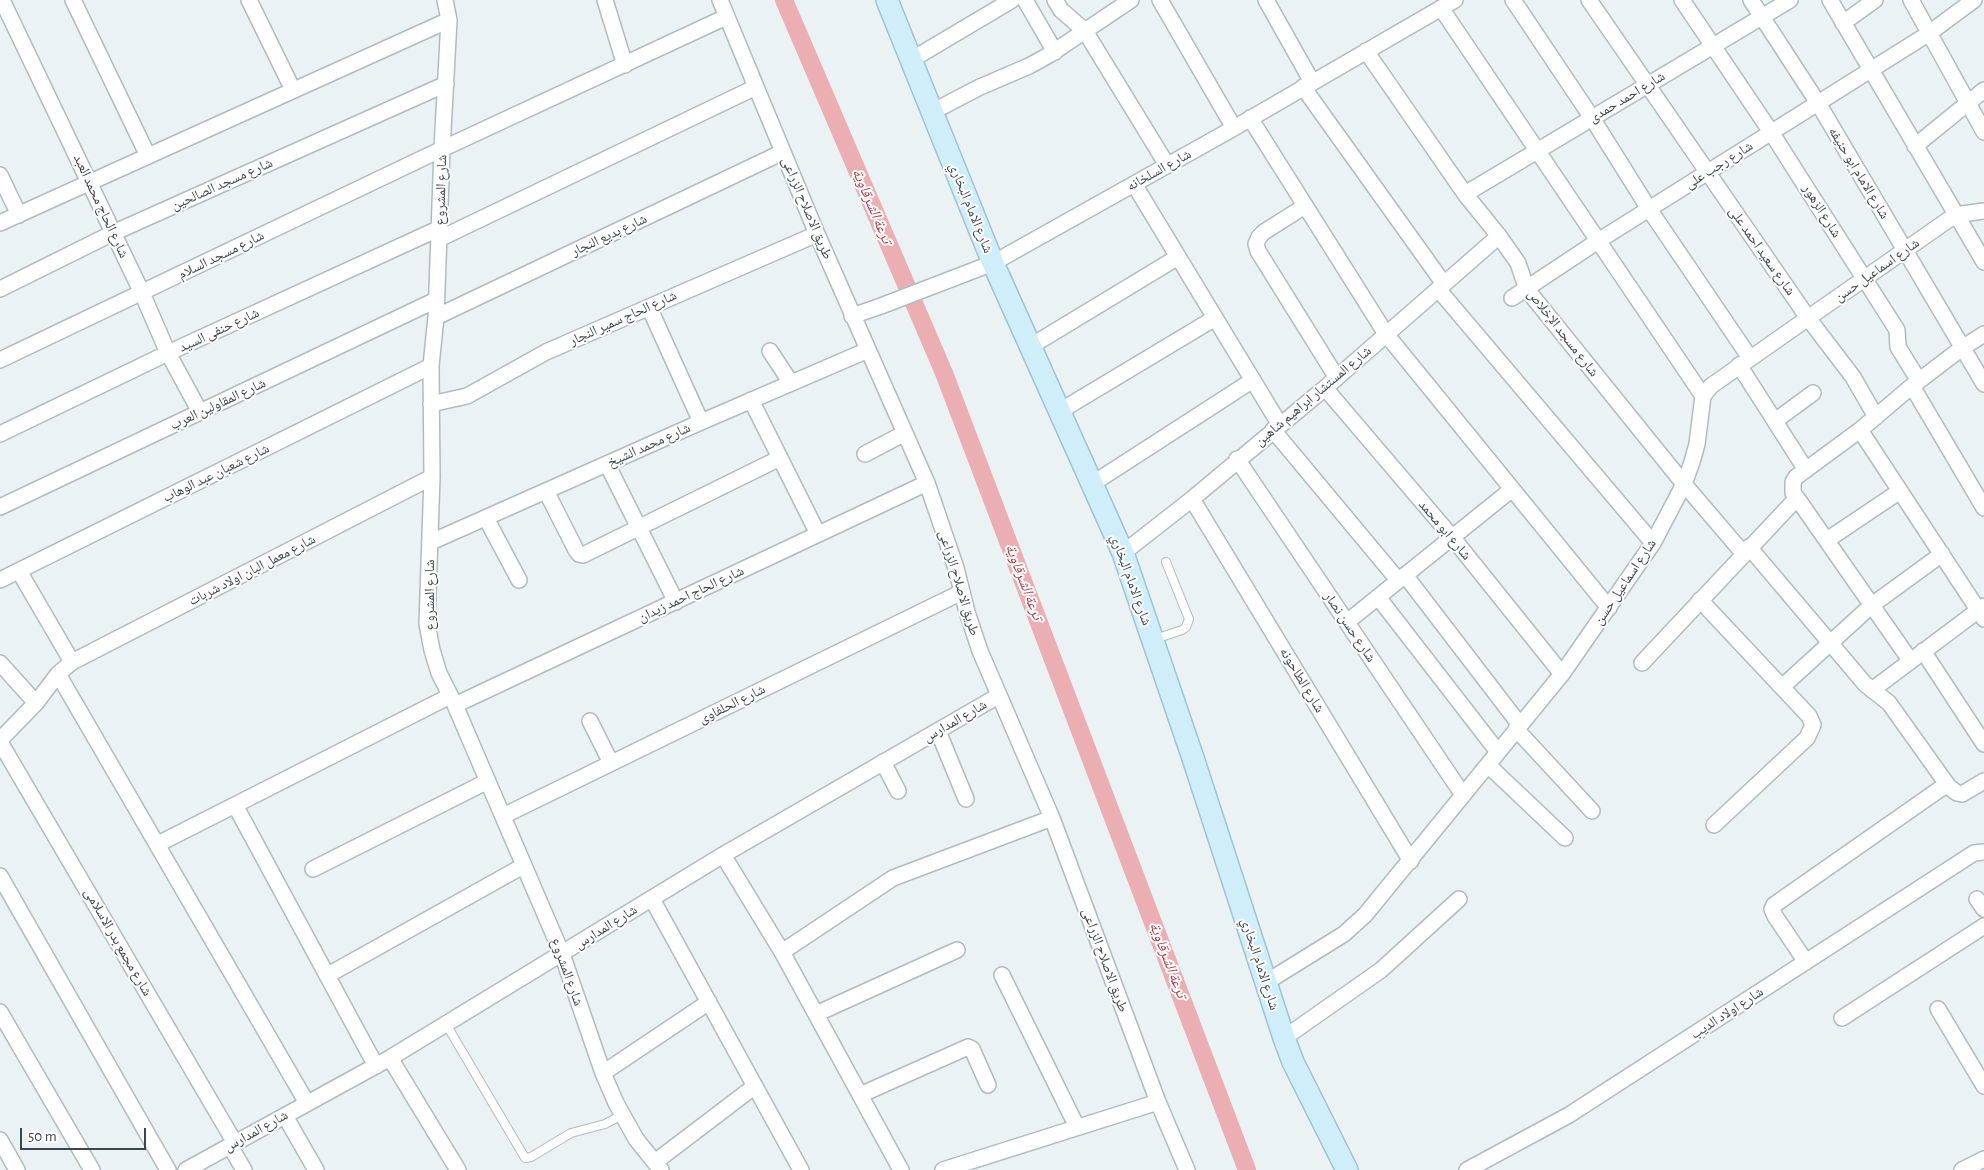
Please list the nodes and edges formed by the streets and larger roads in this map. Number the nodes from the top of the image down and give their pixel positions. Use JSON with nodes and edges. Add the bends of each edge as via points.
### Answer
{"nodes":[{"id":1,"x":2,"y":0,"type":"edge"},
{"id":2,"x":73,"y":0,"type":"edge"},
{"id":3,"x":249,"y":0,"type":"edge"},
{"id":4,"x":445,"y":0,"type":"edge"},
{"id":5,"x":605,"y":0,"type":"edge"},
{"id":6,"x":720,"y":0,"type":"edge"},
{"id":7,"x":1012,"y":0,"type":"edge"},
{"id":8,"x":1025,"y":0,"type":"edge"},
{"id":9,"x":1055,"y":0,"type":"edge"},
{"id":10,"x":1131,"y":0,"type":"edge"},
{"id":11,"x":1160,"y":0,"type":"edge"},
{"id":12,"x":1266,"y":0,"type":"edge"},
{"id":13,"x":1513,"y":0,"type":"edge"},
{"id":14,"x":1589,"y":0,"type":"edge"},
{"id":15,"x":1682,"y":0,"type":"edge"},
{"id":16,"x":1751,"y":0,"type":"edge"},
{"id":17,"x":1790,"y":0,"type":"edge"},
{"id":18,"x":1830,"y":0,"type":"edge"},
{"id":19,"x":1875,"y":0,"type":"edge"},
{"id":20,"x":1911,"y":0,"type":"edge"},
{"id":21,"x":1974,"y":0,"type":"edge"},
{"id":22,"x":891,"y":2,"type":"edge"},
{"id":23,"x":1448,"y":3,"type":"edge"},
{"id":24,"x":1762,"y":16,"type":"junction"},
{"id":25,"x":726,"y":17,"type":"junction"},
{"id":26,"x":449,"y":20,"type":"junction"},
{"id":27,"x":1843,"y":23,"type":"junction"},
{"id":28,"x":1085,"y":31,"type":"junction"},
{"id":29,"x":1928,"y":34,"type":"junction"},
{"id":30,"x":1713,"y":46,"type":"junction"},
{"id":31,"x":1366,"y":51,"type":"junction"},
{"id":32,"x":1054,"y":52,"type":"junction"},
{"id":33,"x":911,"y":60,"type":"junction"},
{"id":34,"x":625,"y":65,"type":"junction"},
{"id":35,"x":1871,"y":70,"type":"junction"},
{"id":36,"x":446,"y":84,"type":"junction"},
{"id":37,"x":1308,"y":84,"type":"junction"},
{"id":38,"x":1648,"y":85,"type":"junction"},
{"id":39,"x":756,"y":87,"type":"junction"},
{"id":40,"x":293,"y":90,"type":"junction"},
{"id":41,"x":1984,"y":90,"type":"edge"},
{"id":42,"x":1818,"y":103,"type":"junction"},
{"id":43,"x":1967,"y":103,"type":"junction"},
{"id":44,"x":932,"y":112,"type":"junction"},
{"id":45,"x":1250,"y":118,"type":"junction"},
{"id":46,"x":1592,"y":118,"type":"junction"},
{"id":47,"x":1234,"y":128,"type":"junction"},
{"id":48,"x":1771,"y":132,"type":"junction"},
{"id":49,"x":1984,"y":132,"type":"edge"},
{"id":50,"x":1915,"y":146,"type":"junction"},
{"id":51,"x":442,"y":149,"type":"junction"},
{"id":52,"x":1537,"y":151,"type":"junction"},
{"id":53,"x":783,"y":152,"type":"junction"},
{"id":54,"x":148,"y":156,"type":"junction"},
{"id":55,"x":1167,"y":165,"type":"junction"},
{"id":56,"x":1707,"y":172,"type":"junction"},
{"id":57,"x":0,"y":176,"type":"edge"},
{"id":58,"x":90,"y":183,"type":"junction"},
{"id":59,"x":1134,"y":184,"type":"junction"},
{"id":60,"x":1465,"y":194,"type":"junction"},
{"id":61,"x":1305,"y":206,"type":"junction"},
{"id":62,"x":1649,"y":209,"type":"junction"},
{"id":63,"x":1984,"y":210,"type":"edge"},
{"id":64,"x":20,"y":214,"type":"junction"},
{"id":65,"x":1957,"y":216,"type":"junction"},
{"id":66,"x":0,"y":223,"type":"edge"},
{"id":67,"x":114,"y":233,"type":"junction"},
{"id":68,"x":439,"y":234,"type":"junction"},
{"id":69,"x":817,"y":234,"type":"junction"},
{"id":70,"x":1500,"y":236,"type":"junction"},
{"id":71,"x":1598,"y":241,"type":"junction"},
{"id":72,"x":1905,"y":250,"type":"junction"},
{"id":73,"x":1178,"y":257,"type":"junction"},
{"id":74,"x":1984,"y":262,"type":"edge"},
{"id":75,"x":993,"y":263,"type":"junction"},
{"id":76,"x":1864,"y":278,"type":"junction"},
{"id":77,"x":1441,"y":287,"type":"junction"},
{"id":78,"x":1526,"y":287,"type":"junction"},
{"id":79,"x":0,"y":289,"type":"edge"},
{"id":80,"x":142,"y":293,"type":"junction"},
{"id":81,"x":1512,"y":298,"type":"dead end"},
{"id":82,"x":436,"y":300,"type":"junction"},
{"id":83,"x":649,"y":307,"type":"junction"},
{"id":84,"x":852,"y":316,"type":"junction"},
{"id":85,"x":436,"y":317,"type":"junction"},
{"id":86,"x":1215,"y":318,"type":"junction"},
{"id":87,"x":1808,"y":318,"type":"junction"},
{"id":88,"x":1386,"y":334,"type":"junction"},
{"id":89,"x":1984,"y":334,"type":"edge"},
{"id":90,"x":1030,"y":346,"type":"junction"},
{"id":91,"x":1962,"y":348,"type":"junction"},
{"id":92,"x":868,"y":350,"type":"junction"},
{"id":93,"x":770,"y":351,"type":"dead end"},
{"id":94,"x":168,"y":353,"type":"junction"},
{"id":95,"x":0,"y":360,"type":"edge"},
{"id":96,"x":1745,"y":362,"type":"junction"},
{"id":97,"x":431,"y":366,"type":"junction"},
{"id":98,"x":1253,"y":380,"type":"junction"},
{"id":99,"x":791,"y":383,"type":"junction"},
{"id":100,"x":1331,"y":383,"type":"junction"},
{"id":101,"x":1915,"y":384,"type":"junction"},
{"id":102,"x":1984,"y":384,"type":"edge"},
{"id":103,"x":1814,"y":393,"type":"dead end"},
{"id":104,"x":1704,"y":396,"type":"junction"},
{"id":105,"x":751,"y":400,"type":"junction"},
{"id":106,"x":431,"y":404,"type":"junction"},
{"id":107,"x":1060,"y":411,"type":"junction"},
{"id":108,"x":200,"y":412,"type":"junction"},
{"id":109,"x":1876,"y":416,"type":"junction"},
{"id":110,"x":1775,"y":421,"type":"junction"},
{"id":111,"x":701,"y":422,"type":"junction"},
{"id":112,"x":1276,"y":428,"type":"junction"},
{"id":113,"x":1860,"y":430,"type":"junction"},
{"id":114,"x":905,"y":433,"type":"junction"},
{"id":115,"x":0,"y":434,"type":"edge"},
{"id":116,"x":865,"y":454,"type":"dead end"},
{"id":117,"x":780,"y":458,"type":"junction"},
{"id":118,"x":1238,"y":459,"type":"junction"},
{"id":119,"x":607,"y":464,"type":"junction"},
{"id":120,"x":1806,"y":470,"type":"junction"},
{"id":121,"x":432,"y":477,"type":"junction"},
{"id":122,"x":927,"y":483,"type":"junction"},
{"id":123,"x":1092,"y":484,"type":"junction"},
{"id":124,"x":1684,"y":484,"type":"junction"},
{"id":125,"x":1511,"y":490,"type":"junction"},
{"id":126,"x":546,"y":491,"type":"junction"},
{"id":127,"x":1900,"y":491,"type":"junction"},
{"id":128,"x":1797,"y":498,"type":"junction"},
{"id":129,"x":1192,"y":499,"type":"junction"},
{"id":130,"x":0,"y":507,"type":"edge"},
{"id":131,"x":1984,"y":508,"type":"edge"},
{"id":132,"x":486,"y":518,"type":"junction"},
{"id":133,"x":639,"y":528,"type":"junction"},
{"id":134,"x":818,"y":534,"type":"junction"},
{"id":135,"x":1452,"y":537,"type":"junction"},
{"id":136,"x":1827,"y":540,"type":"junction"},
{"id":137,"x":430,"y":542,"type":"junction"},
{"id":138,"x":1653,"y":543,"type":"junction"},
{"id":139,"x":1746,"y":550,"type":"junction"},
{"id":140,"x":1123,"y":553,"type":"junction"},
{"id":141,"x":1942,"y":554,"type":"junction"},
{"id":142,"x":19,"y":571,"type":"junction"},
{"id":143,"x":1401,"y":578,"type":"junction"},
{"id":144,"x":0,"y":580,"type":"edge"},
{"id":145,"x":519,"y":580,"type":"dead end"},
{"id":146,"x":962,"y":592,"type":"junction"},
{"id":147,"x":1378,"y":597,"type":"junction"},
{"id":148,"x":1700,"y":600,"type":"junction"},
{"id":149,"x":676,"y":602,"type":"junction"},
{"id":150,"x":1872,"y":605,"type":"junction"},
{"id":151,"x":1609,"y":608,"type":"junction"},
{"id":152,"x":1982,"y":612,"type":"edge"},
{"id":153,"x":1347,"y":622,"type":"junction"},
{"id":154,"x":1830,"y":645,"type":"junction"},
{"id":155,"x":1916,"y":655,"type":"junction"},
{"id":156,"x":72,"y":662,"type":"junction"},
{"id":157,"x":1642,"y":663,"type":"dead end"},
{"id":158,"x":1,"y":666,"type":"edge"},
{"id":159,"x":58,"y":674,"type":"junction"},
{"id":160,"x":1562,"y":674,"type":"junction"},
{"id":161,"x":1782,"y":687,"type":"junction"},
{"id":162,"x":1872,"y":690,"type":"junction"},
{"id":163,"x":998,"y":696,"type":"junction"},
{"id":164,"x":453,"y":700,"type":"junction"},
{"id":165,"x":36,"y":703,"type":"junction"},
{"id":166,"x":590,"y":721,"type":"dead end"},
{"id":167,"x":1518,"y":727,"type":"junction"},
{"id":168,"x":938,"y":731,"type":"junction"},
{"id":169,"x":0,"y":741,"type":"edge"},
{"id":170,"x":1984,"y":744,"type":"edge"},
{"id":171,"x":1498,"y":752,"type":"junction"},
{"id":172,"x":883,"y":762,"type":"junction"},
{"id":173,"x":612,"y":763,"type":"junction"},
{"id":174,"x":1488,"y":764,"type":"junction"},
{"id":175,"x":488,"y":781,"type":"junction"},
{"id":176,"x":1984,"y":781,"type":"edge"},
{"id":177,"x":1949,"y":787,"type":"junction"},
{"id":178,"x":898,"y":791,"type":"dead end"},
{"id":179,"x":1463,"y":795,"type":"junction"},
{"id":180,"x":966,"y":799,"type":"dead end"},
{"id":181,"x":235,"y":805,"type":"junction"},
{"id":182,"x":1592,"y":811,"type":"dead end"},
{"id":183,"x":503,"y":816,"type":"junction"},
{"id":184,"x":1052,"y":818,"type":"junction"},
{"id":185,"x":1714,"y":825,"type":"dead end"},
{"id":186,"x":1565,"y":838,"type":"dead end"},
{"id":187,"x":158,"y":844,"type":"junction"},
{"id":188,"x":1984,"y":852,"type":"edge"},
{"id":189,"x":723,"y":855,"type":"junction"},
{"id":190,"x":1411,"y":861,"type":"junction"},
{"id":191,"x":523,"y":866,"type":"junction"},
{"id":192,"x":313,"y":869,"type":"dead end"},
{"id":193,"x":0,"y":876,"type":"edge"},
{"id":194,"x":652,"y":899,"type":"junction"},
{"id":195,"x":1459,"y":899,"type":"dead end"},
{"id":196,"x":1984,"y":926,"type":"edge"},
{"id":197,"x":957,"y":950,"type":"dead end"},
{"id":198,"x":782,"y":952,"type":"junction"},
{"id":199,"x":562,"y":954,"type":"junction"},
{"id":200,"x":1806,"y":962,"type":"junction"},
{"id":201,"x":328,"y":975,"type":"junction"},
{"id":202,"x":1002,"y":975,"type":"dead end"},
{"id":203,"x":1265,"y":983,"type":"junction"},
{"id":204,"x":709,"y":1002,"type":"junction"},
{"id":205,"x":1938,"y":1009,"type":"dead end"},
{"id":206,"x":0,"y":1012,"type":"edge"},
{"id":207,"x":816,"y":1014,"type":"junction"},
{"id":208,"x":1842,"y":1018,"type":"dead end"},
{"id":209,"x":1284,"y":1038,"type":"junction"},
{"id":210,"x":390,"y":1058,"type":"junction"},
{"id":211,"x":376,"y":1066,"type":"junction"},
{"id":212,"x":603,"y":1073,"type":"junction"},
{"id":213,"x":988,"y":1085,"type":"dead end"},
{"id":214,"x":754,"y":1086,"type":"junction"},
{"id":215,"x":1984,"y":1086,"type":"edge"},
{"id":216,"x":860,"y":1095,"type":"junction"},
{"id":217,"x":1158,"y":1102,"type":"junction"},
{"id":218,"x":307,"y":1104,"type":"junction"},
{"id":219,"x":285,"y":1116,"type":"junction"},
{"id":220,"x":1077,"y":1128,"type":"junction"},
{"id":221,"x":0,"y":1140,"type":"edge"},
{"id":222,"x":233,"y":1145,"type":"junction"},
{"id":223,"x":1984,"y":1158,"type":"edge"},
{"id":224,"x":658,"y":1166,"type":"edge"},
{"id":225,"x":17,"y":1170,"type":"edge"},
{"id":226,"x":92,"y":1170,"type":"edge"},
{"id":227,"x":168,"y":1170,"type":"edge"},
{"id":228,"x":186,"y":1170,"type":"edge"},
{"id":229,"x":244,"y":1170,"type":"edge"},
{"id":230,"x":316,"y":1170,"type":"edge"},
{"id":231,"x":458,"y":1170,"type":"edge"},
{"id":232,"x":801,"y":1170,"type":"edge"},
{"id":233,"x":901,"y":1170,"type":"edge"},
{"id":234,"x":943,"y":1170,"type":"edge"},
{"id":235,"x":1187,"y":1170,"type":"edge"},
{"id":236,"x":1347,"y":1170,"type":"edge"},
{"id":237,"x":1467,"y":1170,"type":"edge"},
{"id":238,"x":1962,"y":1170,"type":"edge"}],
"edges":[{"from":1,"to":58,"type":"street","name":"شارع الحاج محمد العبد"},
{"from":2,"to":54,"type":"street"},
{"from":3,"to":40,"type":"street"},
{"from":4,"to":26,"type":"street","name":"شارع المشروع"},
{"from":5,"to":34,"type":"street"},
{"from":6,"to":25,"type":"street","name":"طريق الاصلاح الزراعى"},
{"from":7,"to":33,"type":"street"},
{"from":8,"to":32,"type":"street"},
{"from":9,"to":28,"type":"street","via":[[1061,10]]},
{"from":10,"to":28,"type":"street"},
{"from":11,"to":47,"type":"street"},
{"from":12,"to":37,"type":"street"},
{"from":13,"to":46,"type":"street"},
{"from":14,"to":38,"type":"street","name":"شارع سعيد احمد على"},
{"from":15,"to":30,"type":"street","name":"شارع الزهور"},
{"from":16,"to":24,"type":"street","name":"شارع الامام ابو حنيفه"},
{"from":17,"to":24,"type":"street","name":"شارع احمد حمدى"},
{"from":18,"to":27,"type":"street"},
{"from":19,"to":27,"type":"street"},
{"from":20,"to":29,"type":"street"},
{"from":21,"to":29,"type":"street","name":"شارع رجب على"},
{"from":22,"to":33,"type":"street","name":"شارع الامام البخاري"},
{"from":23,"to":31,"type":"street","name":"شارع السلخانه"},
{"from":23,"to":52,"type":"street"},
{"from":24,"to":30,"type":"street","name":"شارع احمد حمدى"},
{"from":24,"to":42,"type":"street","name":"شارع الامام ابو حنيفه"},
{"from":25,"to":34,"type":"street","name":"شارع مسجد السلام"},
{"from":25,"to":39,"type":"street","name":"طريق الاصلاح الزراعى"},
{"from":26,"to":36,"type":"street","name":"شارع المشروع"},
{"from":26,"to":40,"type":"street"},
{"from":27,"to":35,"type":"street"},
{"from":28,"to":32,"type":"street"},
{"from":28,"to":55,"type":"street"},
{"from":29,"to":35,"type":"street","name":"شارع رجب على"},
{"from":29,"to":43,"type":"street"},
{"from":30,"to":38,"type":"street","name":"شارع احمد حمدى"},
{"from":30,"to":48,"type":"street","name":"شارع الزهور"},
{"from":31,"to":37,"type":"street","name":"شارع السلخانه"},
{"from":31,"to":60,"type":"street","name":"شارع مسجد الإخلاص"},
{"from":32,"to":44,"type":"street"},
{"from":33,"to":44,"type":"street","name":"شارع الامام البخاري"},
{"from":34,"to":51,"type":"street","name":"شارع مسجد السلام"},
{"from":35,"to":42,"type":"street","name":"شارع رجب على"},
{"from":35,"to":50,"type":"street"},
{"from":36,"to":51,"type":"street","name":"شارع المشروع"},
{"from":36,"to":67,"type":"street","name":"شارع مسجد الصالحين"},
{"from":37,"to":45,"type":"street","name":"شارع السلخانه"},
{"from":37,"to":77,"type":"street"},
{"from":38,"to":46,"type":"street","name":"شارع احمد حمدى"},
{"from":38,"to":56,"type":"street","name":"شارع سعيد احمد على"},
{"from":39,"to":53,"type":"street","name":"طريق الاصلاح الزراعى"},
{"from":39,"to":68,"type":"street","name":"شارع حنفى السيد"},
{"from":40,"to":54,"type":"street"},
{"from":41,"to":43,"type":"street"},
{"from":42,"to":48,"type":"street","name":"شارع رجب على"},
{"from":42,"to":72,"type":"street","name":"شارع الامام ابو حنيفه"},
{"from":43,"to":49,"type":"street"},
{"from":43,"to":50,"type":"street"},
{"from":44,"to":75,"type":"street","name":"شارع الامام البخاري"},
{"from":45,"to":47,"type":"street","name":"شارع السلخانه"},
{"from":45,"to":61,"type":"street"},
{"from":46,"to":52,"type":"street","name":"شارع احمد حمدى"},
{"from":46,"to":62,"type":"street"},
{"from":47,"to":55,"type":"street","name":"شارع السلخانه"},
{"from":48,"to":56,"type":"street","name":"شارع رجب على"},
{"from":48,"to":76,"type":"street","name":"شارع الزهور"},
{"from":50,"to":65,"type":"street"},
{"from":51,"to":68,"type":"street","name":"شارع المشروع"},
{"from":51,"to":80,"type":"street","name":"شارع مسجد السلام"},
{"from":52,"to":60,"type":"street","name":"شارع احمد حمدى"},
{"from":52,"to":71,"type":"street"},
{"from":53,"to":69,"type":"street","name":"طريق الاصلاح الزراعى"},
{"from":53,"to":85,"type":"street","name":"شارع بديع النجار"},
{"from":54,"to":58,"type":"street"},
{"from":55,"to":59,"type":"street","name":"شارع السلخانه"},
{"from":56,"to":62,"type":"street","name":"شارع رجب على"},
{"from":56,"to":87,"type":"street","name":"شارع سعيد احمد على"},
{"from":57,"to":64,"type":"street"},
{"from":58,"to":64,"type":"street"},
{"from":58,"to":67,"type":"street","name":"شارع الحاج محمد العبد"},
{"from":59,"to":73,"type":"street"},
{"from":59,"to":75,"type":"street","name":"شارع السلخانه"},
{"from":60,"to":70,"type":"street","name":"شارع مسجد الإخلاص"},
{"from":61,"to":88,"type":"street"},
{"from":61,"to":100,"type":"street","name":"شارع ابو محمد","via":[[1264,232],[1256,244]]},
{"from":62,"to":71,"type":"street","name":"شارع رجب على"},
{"from":62,"to":96,"type":"street"},
{"from":63,"to":65,"type":"street","name":"شارع اسماعيل حسن"},
{"from":64,"to":66,"type":"street"},
{"from":65,"to":72,"type":"street","name":"شارع اسماعيل حسن"},
{"from":65,"to":74,"type":"street"},
{"from":67,"to":79,"type":"street","name":"شارع مسجد الصالحين"},
{"from":67,"to":80,"type":"street","name":"شارع الحاج محمد العبد"},
{"from":68,"to":82,"type":"street","name":"شارع المشروع"},
{"from":68,"to":94,"type":"street","name":"شارع حنفى السيد"},
{"from":69,"to":83,"type":"street","name":"شارع الحاج سمير النجار"},
{"from":69,"to":84,"type":"street","name":"طريق الاصلاح الزراعى"},
{"from":70,"to":77,"type":"street","name":"شارع المستشار ابراهيم شاهين"},
{"from":70,"to":78,"type":"street","name":"شارع مسجد الإخلاص","via":[[1518,263]]},
{"from":71,"to":78,"type":"street","name":"شارع رجب على"},
{"from":71,"to":104,"type":"street"},
{"from":72,"to":76,"type":"street","name":"شارع اسماعيل حسن"},
{"from":72,"to":91,"type":"street","name":"شارع الامام ابو حنيفه"},
{"from":73,"to":86,"type":"street"},
{"from":73,"to":90,"type":"street"},
{"from":75,"to":84,"type":"street","name":"شارع السلخانه"},
{"from":75,"to":90,"type":"street","name":"شارع الامام البخاري"},
{"from":76,"to":87,"type":"street","name":"شارع اسماعيل حسن"},
{"from":76,"to":101,"type":"street","name":"شارع الزهور","via":[[1897,330],[1898,347]]},
{"from":77,"to":88,"type":"street","name":"شارع المستشار ابراهيم شاهين"},
{"from":77,"to":138,"type":"street"},
{"from":78,"to":81,"type":"street","name":"شارع رجب على"},
{"from":78,"to":124,"type":"street","name":"شارع مسجد الإخلاص"},
{"from":80,"to":94,"type":"street","name":"شارع الحاج محمد العبد"},
{"from":80,"to":95,"type":"street","name":"شارع مسجد السلام"},
{"from":82,"to":85,"type":"street","name":"شارع المشروع"},
{"from":82,"to":108,"type":"street","name":"شارع المقاولين العرب"},
{"from":83,"to":106,"type":"street","name":"شارع الحاج سمير النجار","via":[[546,352],[467,396]]},
{"from":83,"to":111,"type":"street"},
{"from":84,"to":92,"type":"street","name":"طريق الاصلاح الزراعى"},
{"from":85,"to":97,"type":"street","name":"شارع المشروع"},
{"from":86,"to":98,"type":"street"},
{"from":86,"to":107,"type":"street"},
{"from":87,"to":96,"type":"street","name":"شارع اسماعيل حسن"},
{"from":87,"to":109,"type":"street","name":"شارع سعيد احمد على","via":[[1852,377]]},
{"from":88,"to":100,"type":"street","name":"شارع المستشار ابراهيم شاهين"},
{"from":88,"to":125,"type":"street"},
{"from":89,"to":91,"type":"street"},
{"from":90,"to":107,"type":"street","name":"شارع الامام البخاري"},
{"from":91,"to":101,"type":"street"},
{"from":91,"to":102,"type":"street","name":"شارع الامام ابو حنيفه"},
{"from":92,"to":99,"type":"street","name":"شارع محمد الشيخ"},
{"from":92,"to":114,"type":"street","name":"طريق الاصلاح الزراعى"},
{"from":93,"to":99,"type":"street"},
{"from":94,"to":108,"type":"street","name":"شارع الحاج محمد العبد"},
{"from":94,"to":115,"type":"street","name":"شارع حنفى السيد"},
{"from":96,"to":104,"type":"street","name":"شارع اسماعيل حسن","via":[[1711,386]]},
{"from":96,"to":110,"type":"street"},
{"from":97,"to":106,"type":"street","name":"شارع المشروع"},
{"from":97,"to":142,"type":"street","name":"شارع شعبان عبد الوهاب"},
{"from":98,"to":112,"type":"street"},
{"from":98,"to":123,"type":"street"},
{"from":99,"to":105,"type":"street","name":"شارع محمد الشيخ"},
{"from":100,"to":112,"type":"street","name":"شارع المستشار ابراهيم شاهين"},
{"from":100,"to":135,"type":"street","name":"شارع ابو محمد"},
{"from":101,"to":109,"type":"street"},
{"from":101,"to":131,"type":"street","name":"شارع الزهور"},
{"from":103,"to":110,"type":"street"},
{"from":104,"to":124,"type":"street","name":"شارع اسماعيل حسن","via":[[1697,444]]},
{"from":105,"to":111,"type":"street","name":"شارع محمد الشيخ"},
{"from":105,"to":117,"type":"street"},
{"from":106,"to":121,"type":"street","name":"شارع المشروع"},
{"from":107,"to":123,"type":"street","name":"شارع الامام البخاري"},
{"from":108,"to":130,"type":"street","name":"شارع المقاولين العرب"},
{"from":109,"to":113,"type":"street"},
{"from":110,"to":120,"type":"street"},
{"from":111,"to":119,"type":"street","name":"شارع محمد الشيخ"},
{"from":112,"to":118,"type":"street","name":"شارع المستشار ابراهيم شاهين"},
{"from":112,"to":143,"type":"street"},
{"from":113,"to":120,"type":"street"},
{"from":113,"to":127,"type":"street"},
{"from":114,"to":116,"type":"street"},
{"from":114,"to":122,"type":"street","name":"طريق الاصلاح الزراعى"},
{"from":117,"to":133,"type":"street"},
{"from":117,"to":134,"type":"street"},
{"from":118,"to":129,"type":"street","name":"شارع المستشار ابراهيم شاهين"},
{"from":118,"to":153,"type":"street","name":"شارع حسن نصار"},
{"from":119,"to":126,"type":"street","name":"شارع محمد الشيخ"},
{"from":119,"to":133,"type":"street"},
{"from":120,"to":128,"type":"street","via":[[1793,482]]},
{"from":121,"to":137,"type":"street","name":"شارع المشروع"},
{"from":121,"to":156,"type":"street","name":"شارع معمل البان اولاد شربات"},
{"from":122,"to":134,"type":"street","name":"شارع الحاج احمد زيدان"},
{"from":122,"to":146,"type":"street","name":"طريق الاصلاح الزراعى"},
{"from":123,"to":140,"type":"street","name":"شارع الامام البخاري"},
{"from":124,"to":138,"type":"street","name":"شارع اسماعيل حسن"},
{"from":124,"to":139,"type":"street","name":"شارع مسجد الإخلاص"},
{"from":125,"to":135,"type":"street"},
{"from":125,"to":151,"type":"street"},
{"from":126,"to":132,"type":"street","name":"شارع محمد الشيخ"},
{"from":126,"to":133,"type":"street","via":[[578,554],[588,554]]},
{"from":127,"to":136,"type":"street"},
{"from":127,"to":141,"type":"street"},
{"from":128,"to":136,"type":"street"},
{"from":128,"to":139,"type":"street"},
{"from":129,"to":140,"type":"street","name":"شارع المستشار ابراهيم شاهين"},
{"from":129,"to":190,"type":"street","name":"شارع الطاحونه"},
{"from":132,"to":137,"type":"street","name":"شارع محمد الشيخ"},
{"from":132,"to":145,"type":"street"},
{"from":133,"to":149,"type":"street"},
{"from":134,"to":149,"type":"street","name":"شارع الحاج احمد زيدان"},
{"from":135,"to":143,"type":"street"},
{"from":135,"to":160,"type":"street","name":"شارع ابو محمد"},
{"from":136,"to":150,"type":"street"},
{"from":137,"to":164,"type":"street","name":"شارع المشروع","via":[[427,624],[439,673]]},
{"from":138,"to":151,"type":"street","name":"شارع اسماعيل حسن"},
{"from":139,"to":148,"type":"street"},
{"from":139,"to":154,"type":"street"},
{"from":140,"to":203,"type":"street","name":"شارع الامام البخاري"},
{"from":141,"to":150,"type":"street"},
{"from":141,"to":152,"type":"street"},
{"from":142,"to":144,"type":"street","name":"شارع شعبان عبد الوهاب"},
{"from":142,"to":156,"type":"street"},
{"from":143,"to":147,"type":"street"},
{"from":143,"to":167,"type":"street"},
{"from":146,"to":163,"type":"street","name":"طريق الاصلاح الزراعى"},
{"from":146,"to":173,"type":"street","name":"شارع الحلفاوى"},
{"from":147,"to":153,"type":"street"},
{"from":147,"to":171,"type":"street"},
{"from":148,"to":157,"type":"street"},
{"from":148,"to":161,"type":"street"},
{"from":149,"to":164,"type":"street","name":"شارع الحاج احمد زيدان"},
{"from":150,"to":154,"type":"street"},
{"from":150,"to":155,"type":"street"},
{"from":151,"to":160,"type":"street","name":"شارع اسماعيل حسن"},
{"from":152,"to":155,"type":"street"},
{"from":153,"to":179,"type":"street","name":"شارع حسن نصار"},
{"from":154,"to":161,"type":"street"},
{"from":154,"to":162,"type":"street"},
{"from":155,"to":162,"type":"street"},
{"from":155,"to":170,"type":"street"},
{"from":156,"to":159,"type":"street","name":"شارع معمل البان اولاد شربات"},
{"from":158,"to":165,"type":"street"},
{"from":159,"to":165,"type":"street","name":"شارع معمل البان اولاد شربات"},
{"from":159,"to":187,"type":"street"},
{"from":160,"to":167,"type":"street","name":"شارع اسماعيل حسن"},
{"from":161,"to":185,"type":"street","via":[[1809,716],[1813,725],[1807,738]]},
{"from":162,"to":177,"type":"street","via":[[1889,703]]},
{"from":163,"to":168,"type":"street","name":"شارع المدارس"},
{"from":163,"to":184,"type":"street","name":"طريق الاصلاح الزراعى"},
{"from":164,"to":175,"type":"street","name":"شارع المشروع"},
{"from":164,"to":181,"type":"street","name":"شارع الحاج احمد زيدان"},
{"from":165,"to":169,"type":"street","name":"شارع معمل البان اولاد شربات"},
{"from":166,"to":173,"type":"street"},
{"from":167,"to":171,"type":"street","name":"شارع اسماعيل حسن"},
{"from":167,"to":182,"type":"street"},
{"from":168,"to":172,"type":"street","name":"شارع المدارس"},
{"from":168,"to":180,"type":"street"},
{"from":169,"to":222,"type":"street","name":"شارع مجمع بدر الاسلامى"},
{"from":171,"to":174,"type":"street","name":"شارع اسماعيل حسن"},
{"from":172,"to":178,"type":"street"},
{"from":172,"to":189,"type":"street","name":"شارع المدارس"},
{"from":173,"to":183,"type":"street","name":"شارع الحلفاوى"},
{"from":174,"to":179,"type":"street","name":"شارع اسماعيل حسن"},
{"from":174,"to":186,"type":"street"},
{"from":175,"to":183,"type":"street","name":"شارع المشروع"},
{"from":175,"to":192,"type":"street"},
{"from":176,"to":177,"type":"street","via":[[1962,794]]},
{"from":177,"to":200,"type":"street","via":[[1940,789],[1774,905],[1774,916]]},
{"from":179,"to":190,"type":"street","name":"شارع اسماعيل حسن"},
{"from":181,"to":187,"type":"street","name":"شارع الحاج احمد زيدان"},
{"from":181,"to":201,"type":"street"},
{"from":183,"to":191,"type":"street","name":"شارع المشروع"},
{"from":184,"to":198,"type":"street","via":[[894,878]]},
{"from":184,"to":217,"type":"street","name":"طريق الاصلاح الزراعى"},
{"from":187,"to":218,"type":"street"},
{"from":188,"to":200,"type":"street","name":"شارع اولاد الديب","via":[[1974,853]]},
{"from":189,"to":194,"type":"street","name":"شارع المدارس"},
{"from":189,"to":198,"type":"street"},
{"from":190,"to":203,"type":"street","name":"شارع اسماعيل حسن","via":[[1355,924]]},
{"from":191,"to":199,"type":"street","name":"شارع المشروع"},
{"from":191,"to":201,"type":"street"},
{"from":193,"to":227,"type":"street"},
{"from":194,"to":199,"type":"street","name":"شارع المدارس"},
{"from":194,"to":204,"type":"street"},
{"from":195,"to":209,"type":"street","via":[[1381,970]]},
{"from":196,"to":208,"type":"street"},
{"from":197,"to":207,"type":"street"},
{"from":198,"to":207,"type":"street"},
{"from":199,"to":210,"type":"street","name":"شارع المدارس"},
{"from":199,"to":212,"type":"street","name":"شارع المشروع"},
{"from":200,"to":237,"type":"street","name":"شارع اولاد الديب","via":[[1569,1115]]},
{"from":201,"to":211,"type":"street"},
{"from":202,"to":220,"type":"street"},
{"from":203,"to":209,"type":"street","name":"شارع الامام البخاري"},
{"from":204,"to":212,"type":"street"},
{"from":204,"to":214,"type":"street"},
{"from":205,"to":215,"type":"street"},
{"from":206,"to":226,"type":"street"},
{"from":207,"to":216,"type":"street"},
{"from":209,"to":236,"type":"street","name":"شارع الامام البخاري"},
{"from":210,"to":211,"type":"street","name":"شارع المدارس"},
{"from":210,"to":231,"type":"street"},
{"from":211,"to":218,"type":"street","name":"شارع المدارس"},
{"from":212,"to":224,"type":"street","name":"شارع المشروع","via":[[636,1139]]},
{"from":213,"to":216,"type":"street","via":[[972,1049],[968,1047]]},
{"from":214,"to":224,"type":"street"},
{"from":214,"to":232,"type":"street"},
{"from":216,"to":233,"type":"street"},
{"from":217,"to":220,"type":"street"},
{"from":217,"to":235,"type":"street","name":"طريق الاصلاح الزراعى"},
{"from":218,"to":219,"type":"street","name":"شارع المدارس"},
{"from":219,"to":222,"type":"street","name":"شارع المدارس"},
{"from":219,"to":230,"type":"street"},
{"from":220,"to":234,"type":"street"},
{"from":221,"to":225,"type":"street"},
{"from":222,"to":228,"type":"street","name":"شارع المدارس"},
{"from":222,"to":229,"type":"street","name":"شارع مجمع بدر الاسلامى"},
{"from":223,"to":238,"type":"street"}]}
